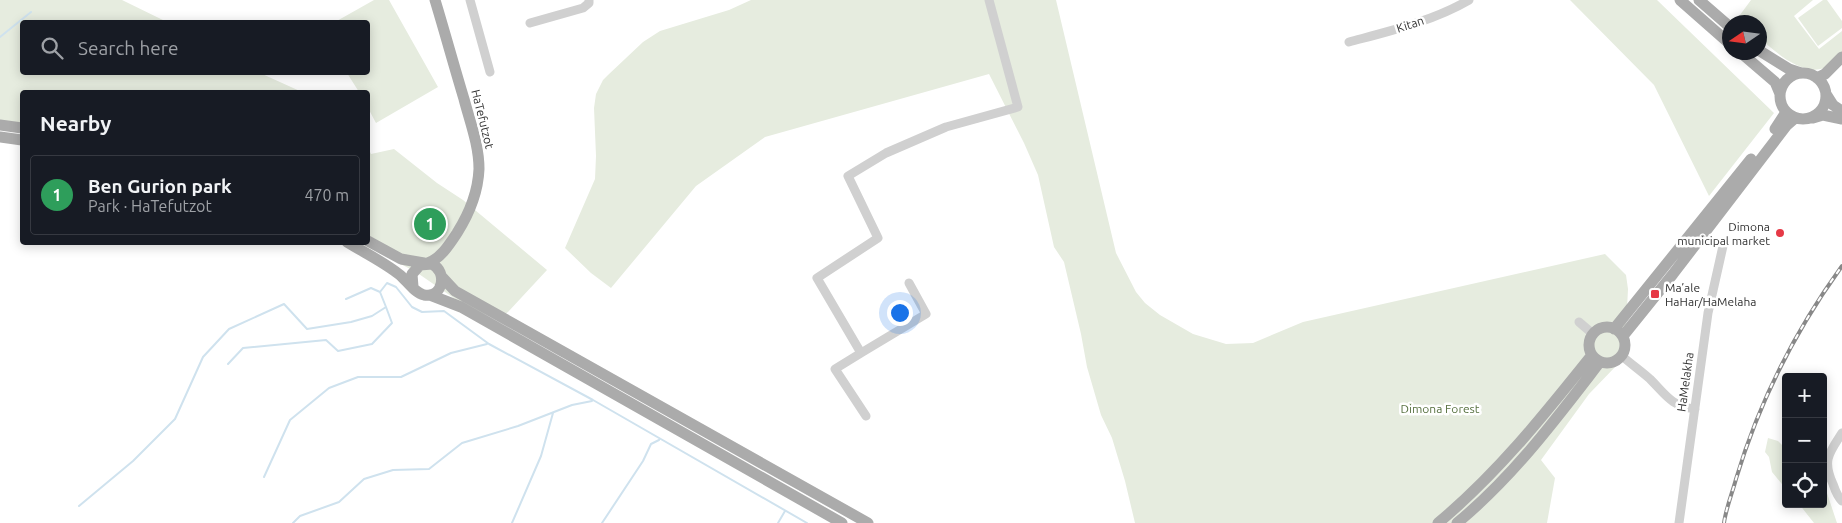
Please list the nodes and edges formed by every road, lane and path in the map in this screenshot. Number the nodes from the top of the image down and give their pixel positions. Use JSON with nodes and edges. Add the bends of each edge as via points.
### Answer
{"nodes":[{"id":1,"x":435,"y":0,"type":"edge"},
{"id":2,"x":470,"y":0,"type":"edge"},
{"id":3,"x":590,"y":0,"type":"edge"},
{"id":4,"x":989,"y":0,"type":"edge"},
{"id":5,"x":1470,"y":0,"type":"edge"},
{"id":6,"x":1680,"y":0,"type":"edge"},
{"id":7,"x":1699,"y":0,"type":"edge"},
{"id":8,"x":1722,"y":20,"type":"edge"},
{"id":9,"x":530,"y":23,"type":"dead end"},
{"id":10,"x":1722,"y":37,"type":"edge"},
{"id":11,"x":1350,"y":42,"type":"dead end"},
{"id":12,"x":1767,"y":55,"type":"edge"},
{"id":13,"x":1842,"y":57,"type":"edge"},
{"id":14,"x":1749,"y":60,"type":"edge"},
{"id":15,"x":1842,"y":66,"type":"edge"},
{"id":16,"x":490,"y":72,"type":"dead end"},
{"id":17,"x":1801,"y":73,"type":"junction"},
{"id":18,"x":1817,"y":78,"type":"junction"},
{"id":19,"x":1825,"y":91,"type":"junction"},
{"id":20,"x":1780,"y":94,"type":"junction"},
{"id":21,"x":1842,"y":111,"type":"edge"},
{"id":22,"x":1790,"y":115,"type":"junction"},
{"id":23,"x":1811,"y":118,"type":"junction"},
{"id":24,"x":1842,"y":118,"type":"edge"},
{"id":25,"x":0,"y":125,"type":"edge"},
{"id":26,"x":20,"y":128,"type":"edge"},
{"id":27,"x":0,"y":137,"type":"edge"},
{"id":28,"x":20,"y":140,"type":"edge"},
{"id":29,"x":370,"y":242,"type":"edge"},
{"id":30,"x":451,"y":243,"type":"junction"},
{"id":31,"x":352,"y":245,"type":"edge"},
{"id":32,"x":1723,"y":246,"type":"dead end"},
{"id":33,"x":426,"y":263,"type":"junction"},
{"id":34,"x":442,"y":275,"type":"junction"},
{"id":35,"x":909,"y":283,"type":"dead end"},
{"id":36,"x":413,"y":286,"type":"junction"},
{"id":37,"x":430,"y":295,"type":"junction"},
{"id":38,"x":1579,"y":322,"type":"dead end"},
{"id":39,"x":1619,"y":332,"type":"junction"},
{"id":40,"x":1593,"y":334,"type":"junction"},
{"id":41,"x":862,"y":353,"type":"junction"},
{"id":42,"x":1622,"y":356,"type":"junction"},
{"id":43,"x":1596,"y":358,"type":"junction"},
{"id":44,"x":1695,"y":409,"type":"junction"},
{"id":45,"x":866,"y":416,"type":"dead end"},
{"id":46,"x":1842,"y":433,"type":"edge"},
{"id":47,"x":1842,"y":501,"type":"edge"},
{"id":48,"x":842,"y":523,"type":"edge"},
{"id":49,"x":868,"y":523,"type":"edge"},
{"id":50,"x":1438,"y":523,"type":"edge"},
{"id":51,"x":1457,"y":523,"type":"edge"},
{"id":52,"x":1680,"y":523,"type":"edge"}],
"edges":[{"from":1,"to":30,"type":"main road","name":"HaTefutzot","via":[[478,156],[473,202]]},
{"from":2,"to":16,"type":"street"},
{"from":3,"to":9,"type":"street","via":[[583,8]]},
{"from":4,"to":41,"type":"street","via":[[1018,107],[946,127],[886,153],[848,176],[878,238],[817,278]]},
{"from":5,"to":11,"type":"street","name":"Kitan","via":[[1410,25]]},
{"from":6,"to":10,"type":"main road"},
{"from":7,"to":8,"type":"main road"},
{"from":12,"to":17,"type":"main road"},
{"from":13,"to":18,"type":"main road"},
{"from":14,"to":20,"type":"main road","via":[[1775,82]]},
{"from":15,"to":19,"type":"main road"},
{"from":17,"to":18,"type":"main road"},
{"from":17,"to":20,"type":"main road","via":[[1787,80]]},
{"from":18,"to":19,"type":"main road"},
{"from":19,"to":21,"type":"main road","via":[[1833,105]]},
{"from":19,"to":23,"type":"main road","via":[[1823,109]]},
{"from":20,"to":22,"type":"main road","via":[[1781,103]]},
{"from":22,"to":23,"type":"main road"},
{"from":22,"to":39,"type":"main road","via":[[1774,131]]},
{"from":23,"to":24,"type":"main road","via":[[1823,115]]},
{"from":25,"to":26,"type":"main road"},
{"from":27,"to":28,"type":"main road"},
{"from":29,"to":33,"type":"main road","via":[[401,259]]},
{"from":30,"to":33,"type":"main road","name":"HaTefutzot"},
{"from":30,"to":34,"type":"main road","name":"HaTefutzot"},
{"from":31,"to":36,"type":"main road","via":[[390,267]]},
{"from":32,"to":44,"type":"street","name":"HaMelakha","via":[[1708,313]]},
{"from":33,"to":34,"type":"main road","via":[[436,266]]},
{"from":33,"to":36,"type":"main road","via":[[416,267],[412,274]]},
{"from":34,"to":37,"type":"main road","via":[[441,287]]},
{"from":34,"to":49,"type":"main road","via":[[455,290]]},
{"from":35,"to":41,"type":"street","via":[[926,314]]},
{"from":36,"to":37,"type":"main road","via":[[420,294]]},
{"from":37,"to":48,"type":"main road","via":[[461,308]]},
{"from":38,"to":40,"type":"street"},
{"from":39,"to":40,"type":"main road","via":[[1600,329]]},
{"from":39,"to":42,"type":"main road","via":[[1625,349]]},
{"from":40,"to":43,"type":"main road","via":[[1590,344]]},
{"from":41,"to":45,"type":"street","via":[[835,369]]},
{"from":42,"to":43,"type":"main road","via":[[1614,362]]},
{"from":42,"to":44,"type":"street","via":[[1671,401]]},
{"from":43,"to":50,"type":"main road","via":[[1517,447]]},
{"from":43,"to":51,"type":"main road","via":[[1532,449]]},
{"from":44,"to":52,"type":"street","name":"HaMelakha"},
{"from":46,"to":47,"type":"street","via":[[1827,455],[1828,473]]}]}
